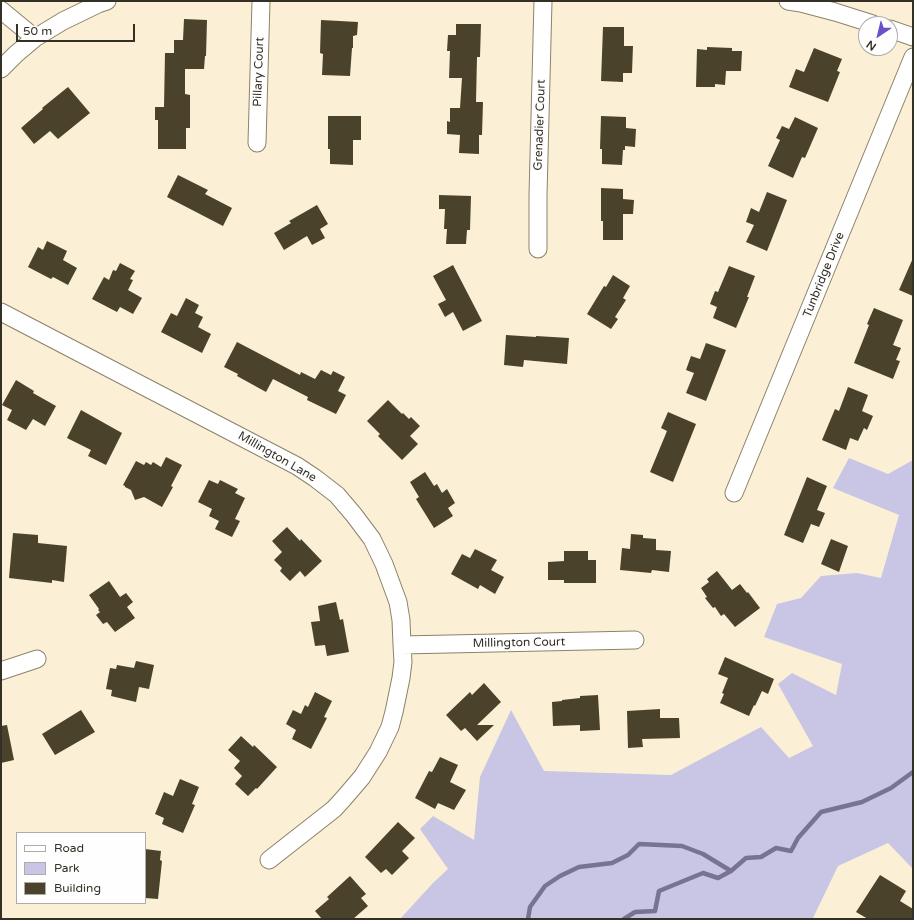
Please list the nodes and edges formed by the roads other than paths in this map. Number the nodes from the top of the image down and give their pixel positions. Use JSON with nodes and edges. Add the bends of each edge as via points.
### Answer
{"nodes":[{"id":1,"x":107,"y":1,"type":"edge"},
{"id":2,"x":262,"y":1,"type":"edge"},
{"id":3,"x":543,"y":1,"type":"edge"},
{"id":4,"x":788,"y":1,"type":"edge"},
{"id":5,"x":1,"y":10,"type":"edge"},
{"id":6,"x":858,"y":19,"type":"edge"},
{"id":7,"x":898,"y":32,"type":"edge"},
{"id":8,"x":913,"y":37,"type":"edge"},
{"id":9,"x":35,"y":38,"type":"junction"},
{"id":10,"x":913,"y":57,"type":"edge"},
{"id":11,"x":1,"y":69,"type":"edge"},
{"id":12,"x":257,"y":143,"type":"dead end"},
{"id":13,"x":538,"y":249,"type":"dead end"},
{"id":14,"x":1,"y":312,"type":"edge"},
{"id":15,"x":734,"y":494,"type":"dead end"},
{"id":16,"x":635,"y":640,"type":"dead end"},
{"id":17,"x":402,"y":645,"type":"junction"},
{"id":18,"x":37,"y":659,"type":"dead end"},
{"id":19,"x":1,"y":671,"type":"edge"},
{"id":20,"x":269,"y":860,"type":"dead end"}],
"edges":[{"from":1,"to":9,"type":"street","via":[[63,21]]},
{"from":2,"to":12,"type":"street","name":"Pillary Court"},
{"from":3,"to":13,"type":"street","name":"Grenadier Court"},
{"from":4,"to":6,"type":"street"},
{"from":5,"to":9,"type":"street"},
{"from":7,"to":8,"type":"street"},
{"from":9,"to":11,"type":"street"},
{"from":10,"to":15,"type":"street","name":"Tunbridge Drive"},
{"from":14,"to":17,"type":"street","name":"Millington Lane","via":[[297,466],[321,482],[354,515],[372,539],[398,602]]},
{"from":16,"to":17,"type":"street","name":"Millington Court"},
{"from":17,"to":20,"type":"street","name":"Millington Lane","via":[[403,662],[394,712],[378,752],[362,777],[334,809]]},
{"from":18,"to":19,"type":"street"}]}
